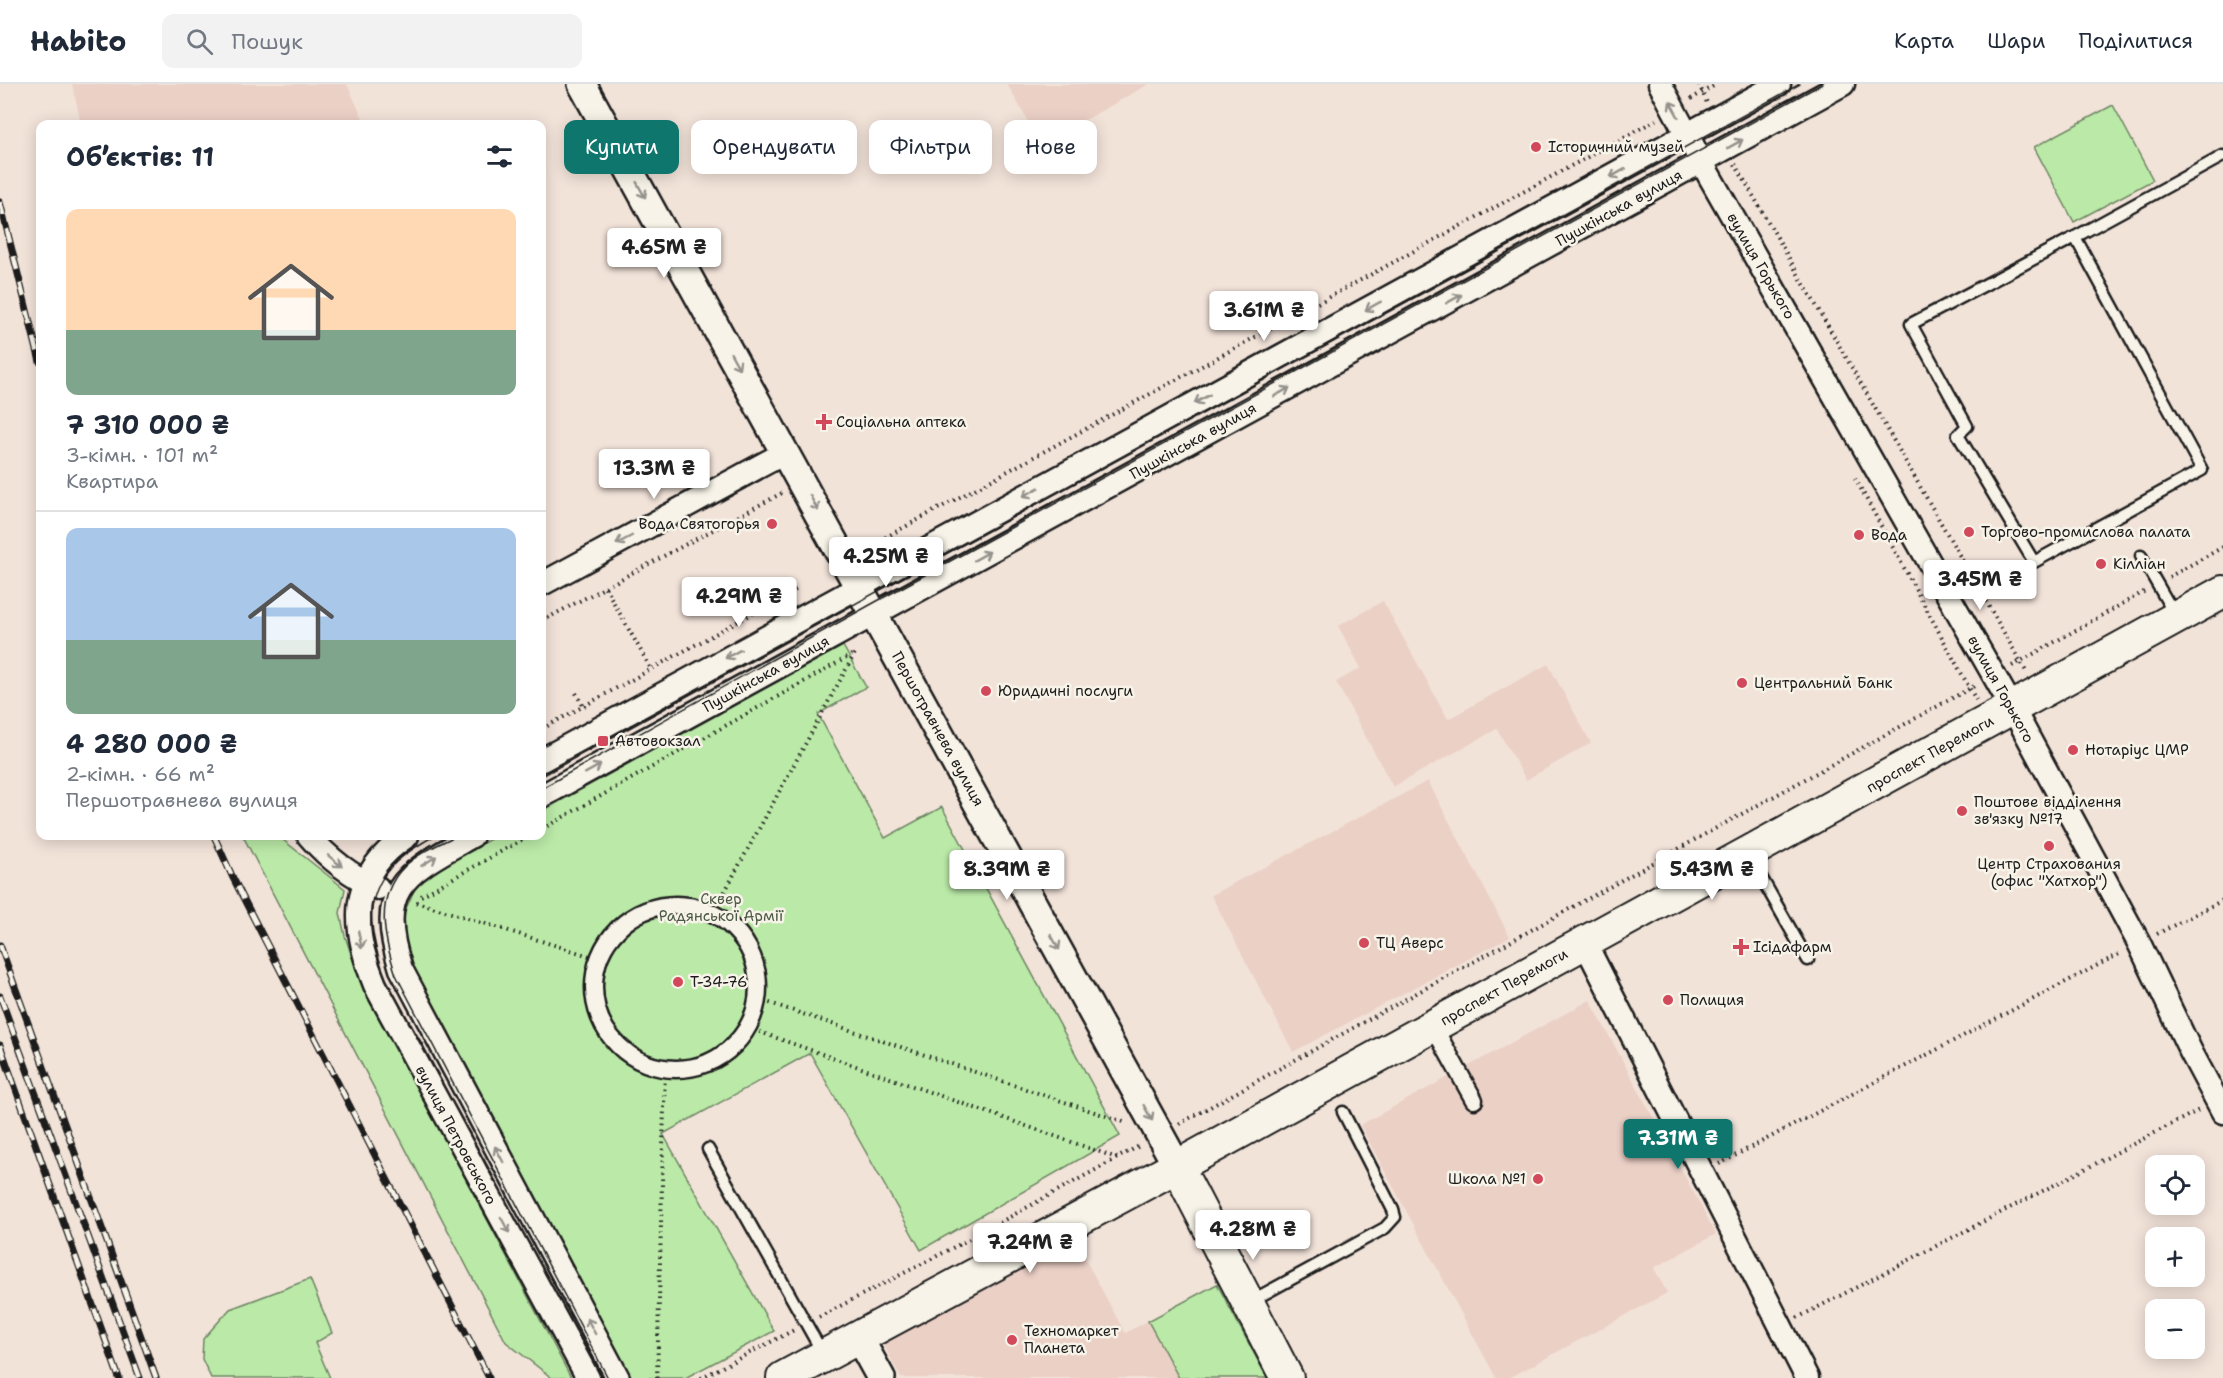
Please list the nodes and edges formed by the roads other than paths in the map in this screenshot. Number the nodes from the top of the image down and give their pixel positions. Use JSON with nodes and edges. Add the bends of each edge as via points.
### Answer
{"nodes":[{"id":1,"x":582,"y":84,"type":"edge"},
{"id":2,"x":1660,"y":84,"type":"edge"},
{"id":3,"x":1779,"y":84,"type":"edge"},
{"id":4,"x":1843,"y":84,"type":"edge"},
{"id":5,"x":1688,"y":135,"type":"junction"},
{"id":6,"x":2223,"y":156,"type":"edge"},
{"id":7,"x":1702,"y":163,"type":"junction"},
{"id":8,"x":2075,"y":237,"type":"junction"},
{"id":9,"x":786,"y":452,"type":"junction"},
{"id":10,"x":2141,"y":556,"type":"dead end"},
{"id":11,"x":546,"y":582,"type":"edge"},
{"id":12,"x":859,"y":586,"type":"junction"},
{"id":13,"x":2223,"y":592,"type":"edge"},
{"id":14,"x":876,"y":614,"type":"junction"},
{"id":15,"x":2176,"y":618,"type":"junction"},
{"id":16,"x":2026,"y":701,"type":"junction"},
{"id":17,"x":546,"y":758,"type":"edge"},
{"id":18,"x":546,"y":794,"type":"edge"},
{"id":19,"x":312,"y":840,"type":"edge"},
{"id":20,"x":400,"y":840,"type":"edge"},
{"id":21,"x":465,"y":840,"type":"edge"},
{"id":22,"x":1748,"y":854,"type":"junction"},
{"id":23,"x":365,"y":882,"type":"junction"},
{"id":24,"x":396,"y":896,"type":"junction"},
{"id":25,"x":1585,"y":943,"type":"junction"},
{"id":26,"x":1808,"y":960,"type":"dead end"},
{"id":27,"x":1433,"y":1026,"type":"junction"},
{"id":28,"x":748,"y":1029,"type":"joint"},
{"id":29,"x":1474,"y":1100,"type":"dead end"},
{"id":30,"x":2220,"y":1106,"type":"edge"},
{"id":31,"x":1343,"y":1112,"type":"dead end"},
{"id":32,"x":708,"y":1149,"type":"dead end"},
{"id":33,"x":1177,"y":1166,"type":"junction"},
{"id":34,"x":1247,"y":1304,"type":"junction"},
{"id":35,"x":859,"y":1338,"type":"junction"},
{"id":36,"x":824,"y":1356,"type":"junction"},
{"id":37,"x":588,"y":1378,"type":"edge"},
{"id":38,"x":618,"y":1378,"type":"edge"},
{"id":39,"x":783,"y":1378,"type":"edge"},
{"id":40,"x":881,"y":1378,"type":"edge"},
{"id":41,"x":1287,"y":1378,"type":"edge"},
{"id":42,"x":1807,"y":1378,"type":"edge"}],
"edges":[{"from":1,"to":9,"type":"street","name":"Першотравнева вулиця","one_way":true},
{"from":5,"to":2,"type":"street","name":"вулиця Горького","one_way":true},
{"from":3,"to":5,"type":"street","name":"Пушкінська вулиця"},
{"from":7,"to":4,"type":"street","name":"Пушкінська вулиця","one_way":true},
{"from":5,"to":7,"type":"street","name":"вулиця Горького"},
{"from":5,"to":12,"type":"street","name":"Пушкінська вулиця","one_way":true},
{"from":6,"to":8,"type":"lane"},
{"from":14,"to":7,"type":"street","name":"Пушкінська вулиця","one_way":true},
{"from":7,"to":16,"type":"street","name":"вулиця Горького","via":[[1994,676]]},
{"from":8,"to":8,"type":"lane","via":[[2202,470],[2121,518],[2034,562],[1958,435],[1967,426],[1911,324]]},
{"from":9,"to":11,"type":"street","one_way":true},
{"from":9,"to":12,"type":"street","name":"Першотравнева вулиця","one_way":true},
{"from":10,"to":15,"type":"lane"},
{"from":12,"to":14,"type":"street","name":"Першотравнева вулиця"},
{"from":12,"to":17,"type":"street","name":"Пушкінська вулиця","one_way":true},
{"from":13,"to":15,"type":"main road","name":"проспект Перемоги"},
{"from":18,"to":14,"type":"street","name":"Пушкінська вулиця","one_way":true},
{"from":14,"to":33,"type":"street","name":"Першотравнева вулиця","one_way":true},
{"from":15,"to":16,"type":"main road","name":"проспект Перемоги"},
{"from":16,"to":22,"type":"main road","name":"проспект Перемоги"},
{"from":16,"to":30,"type":"street","name":"вулиця Горького"},
{"from":19,"to":23,"type":"street","one_way":true,"via":[[339,866]]},
{"from":20,"to":23,"type":"street"},
{"from":24,"to":21,"type":"street","one_way":true,"via":[[413,871]]},
{"from":22,"to":25,"type":"main road","name":"проспект Перемоги"},
{"from":22,"to":26,"type":"lane"},
{"from":23,"to":24,"type":"street"},
{"from":23,"to":37,"type":"street","name":"вулиця Петровського","one_way":true,"via":[[358,931],[375,985]]},
{"from":38,"to":24,"type":"street","name":"вулиця Петровського","one_way":true,"via":[[401,969],[392,923]]},
{"from":25,"to":27,"type":"main road","name":"проспект Перемоги"},
{"from":25,"to":42,"type":"street"},
{"from":27,"to":29,"type":"street"},
{"from":27,"to":33,"type":"main road","name":"проспект Перемоги"},
{"from":28,"to":28,"type":"street","via":[[758,999],[759,978],[754,958],[730,924],[713,913],[675,905],[655,908],[637,915],[608,942],[594,977],[594,995],[606,1030],[631,1057],[665,1070],[685,1070],[722,1057]]},
{"from":31,"to":34,"type":"lane","via":[[1395,1217],[1385,1228]]},
{"from":32,"to":36,"type":"lane"},
{"from":33,"to":34,"type":"main road","name":"Першотравнева вулиця"},
{"from":33,"to":35,"type":"main road","name":"проспект Перемоги"},
{"from":34,"to":41,"type":"main road","name":"Першотравнева вулиця"},
{"from":35,"to":36,"type":"main road","name":"проспект Перемоги"},
{"from":35,"to":40,"type":"street"},
{"from":36,"to":39,"type":"main road","name":"проспект Перемоги"}]}
